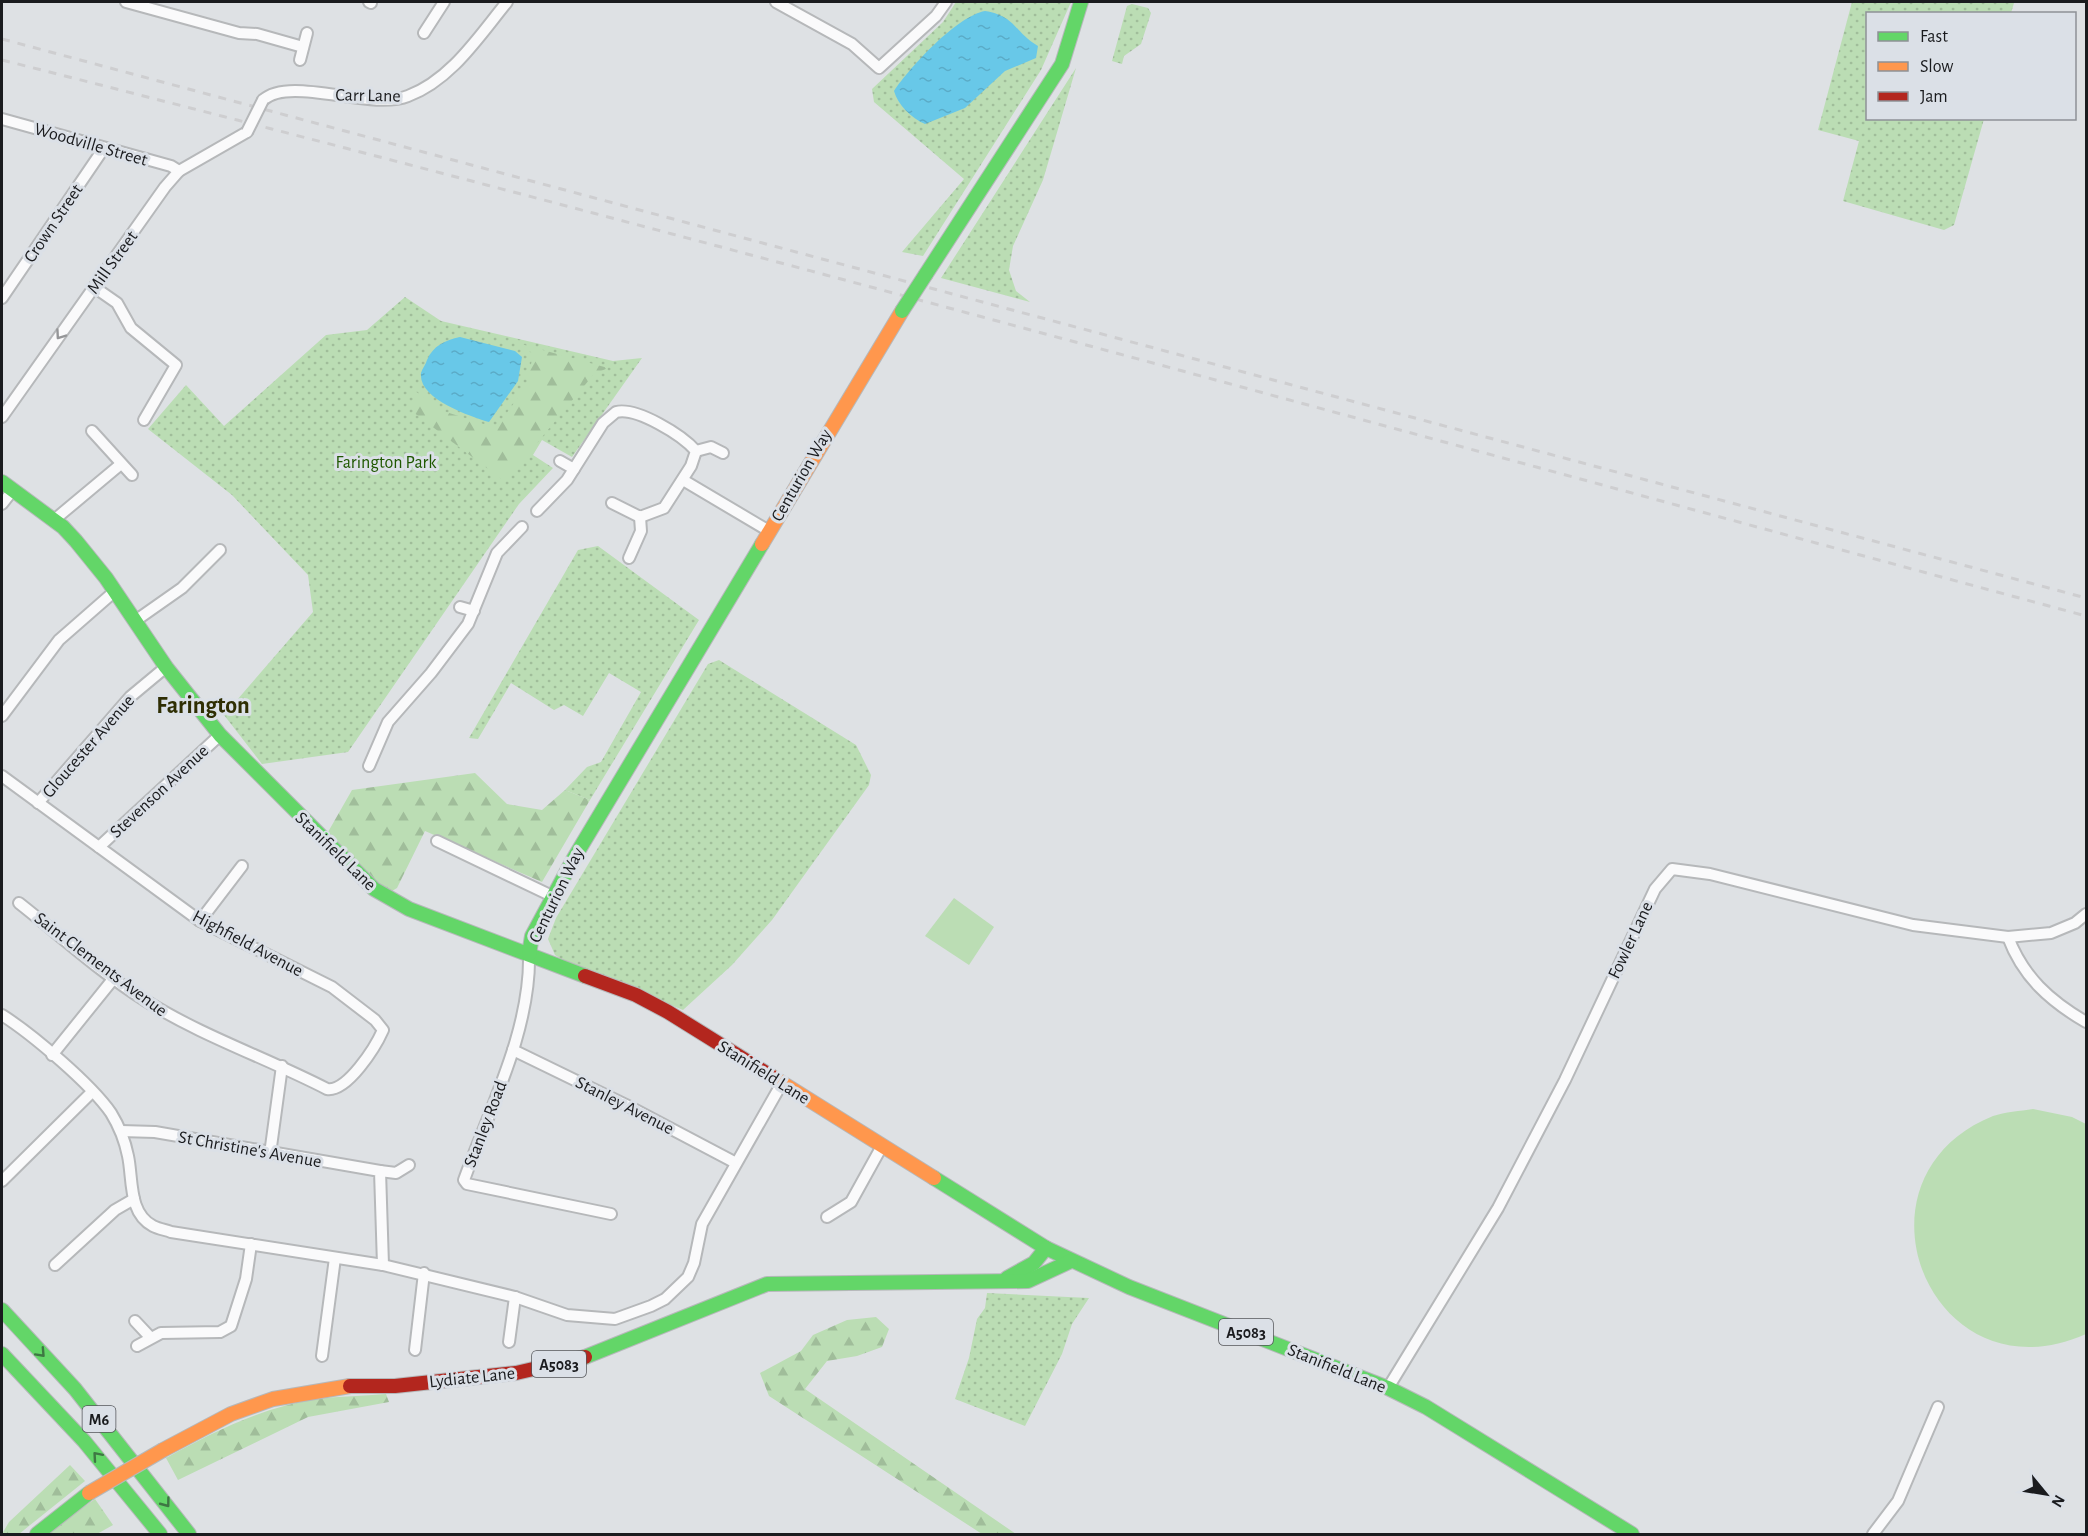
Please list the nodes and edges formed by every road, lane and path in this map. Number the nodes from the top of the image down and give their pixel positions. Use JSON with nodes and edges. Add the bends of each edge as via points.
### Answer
{"nodes":[{"id":1,"x":126,"y":2,"type":"edge"},
{"id":2,"x":444,"y":2,"type":"edge"},
{"id":3,"x":507,"y":2,"type":"edge"},
{"id":4,"x":776,"y":2,"type":"edge"},
{"id":5,"x":946,"y":2,"type":"edge"},
{"id":6,"x":1081,"y":2,"type":"edge"},
{"id":7,"x":170,"y":7,"type":"edge"},
{"id":8,"x":306,"y":33,"type":"dead end"},
{"id":9,"x":424,"y":33,"type":"dead end"},
{"id":10,"x":303,"y":46,"type":"junction"},
{"id":11,"x":300,"y":60,"type":"dead end"},
{"id":12,"x":2,"y":119,"type":"edge"},
{"id":13,"x":247,"y":132,"type":"joint"},
{"id":14,"x":104,"y":148,"type":"junction"},
{"id":15,"x":179,"y":171,"type":"junction"},
{"id":16,"x":94,"y":287,"type":"junction"},
{"id":17,"x":2,"y":298,"type":"edge"},
{"id":18,"x":2,"y":417,"type":"edge"},
{"id":19,"x":144,"y":420,"type":"dead end"},
{"id":20,"x":92,"y":431,"type":"dead end"},
{"id":21,"x":696,"y":451,"type":"junction"},
{"id":22,"x":723,"y":453,"type":"dead end"},
{"id":23,"x":560,"y":461,"type":"dead end"},
{"id":24,"x":121,"y":464,"type":"junction"},
{"id":25,"x":574,"y":469,"type":"junction"},
{"id":26,"x":132,"y":475,"type":"dead end"},
{"id":27,"x":683,"y":480,"type":"junction"},
{"id":28,"x":7,"y":486,"type":"edge"},
{"id":29,"x":612,"y":503,"type":"dead end"},
{"id":30,"x":2,"y":504,"type":"edge"},
{"id":31,"x":537,"y":511,"type":"dead end"},
{"id":32,"x":640,"y":517,"type":"junction"},
{"id":33,"x":54,"y":520,"type":"junction"},
{"id":34,"x":522,"y":527,"type":"dead end"},
{"id":35,"x":769,"y":531,"type":"junction"},
{"id":36,"x":220,"y":550,"type":"dead end"},
{"id":37,"x":629,"y":558,"type":"dead end"},
{"id":38,"x":115,"y":591,"type":"junction"},
{"id":39,"x":460,"y":607,"type":"dead end"},
{"id":40,"x":474,"y":611,"type":"junction"},
{"id":41,"x":135,"y":621,"type":"junction"},
{"id":42,"x":166,"y":667,"type":"junction"},
{"id":43,"x":2,"y":716,"type":"edge"},
{"id":44,"x":220,"y":735,"type":"junction"},
{"id":45,"x":369,"y":765,"type":"dead end"},
{"id":46,"x":2,"y":776,"type":"edge"},
{"id":47,"x":38,"y":803,"type":"junction"},
{"id":48,"x":437,"y":842,"type":"dead end"},
{"id":49,"x":99,"y":847,"type":"junction"},
{"id":50,"x":242,"y":866,"type":"dead end"},
{"id":51,"x":552,"y":896,"type":"junction"},
{"id":52,"x":19,"y":903,"type":"dead end"},
{"id":53,"x":2086,"y":914,"type":"edge"},
{"id":54,"x":200,"y":921,"type":"junction"},
{"id":55,"x":2008,"y":937,"type":"junction"},
{"id":56,"x":529,"y":954,"type":"junction"},
{"id":57,"x":114,"y":978,"type":"junction"},
{"id":58,"x":2,"y":1015,"type":"edge"},
{"id":59,"x":2086,"y":1022,"type":"edge"},
{"id":60,"x":513,"y":1050,"type":"junction"},
{"id":61,"x":52,"y":1055,"type":"junction"},
{"id":62,"x":282,"y":1066,"type":"junction"},
{"id":63,"x":783,"y":1083,"type":"junction"},
{"id":64,"x":92,"y":1092,"type":"junction"},
{"id":65,"x":121,"y":1131,"type":"junction"},
{"id":66,"x":882,"y":1146,"type":"junction"},
{"id":67,"x":270,"y":1154,"type":"junction"},
{"id":68,"x":736,"y":1162,"type":"junction"},
{"id":69,"x":410,"y":1165,"type":"dead end"},
{"id":70,"x":380,"y":1171,"type":"junction"},
{"id":71,"x":2,"y":1181,"type":"edge"},
{"id":72,"x":134,"y":1199,"type":"junction"},
{"id":73,"x":611,"y":1214,"type":"dead end"},
{"id":74,"x":827,"y":1217,"type":"dead end"},
{"id":75,"x":251,"y":1244,"type":"junction"},
{"id":76,"x":1046,"y":1248,"type":"junction"},
{"id":77,"x":335,"y":1258,"type":"junction"},
{"id":78,"x":1071,"y":1261,"type":"junction"},
{"id":79,"x":56,"y":1265,"type":"dead end"},
{"id":80,"x":383,"y":1265,"type":"junction"},
{"id":81,"x":424,"y":1273,"type":"junction"},
{"id":82,"x":1003,"y":1280,"type":"junction"},
{"id":83,"x":515,"y":1297,"type":"junction"},
{"id":84,"x":2,"y":1310,"type":"edge"},
{"id":85,"x":135,"y":1321,"type":"dead end"},
{"id":86,"x":150,"y":1337,"type":"junction"},
{"id":87,"x":509,"y":1342,"type":"dead end"},
{"id":88,"x":137,"y":1346,"type":"dead end"},
{"id":89,"x":415,"y":1350,"type":"dead end"},
{"id":90,"x":2,"y":1354,"type":"edge"},
{"id":91,"x":322,"y":1356,"type":"dead end"},
{"id":92,"x":1388,"y":1388,"type":"junction"},
{"id":93,"x":1938,"y":1407,"type":"dead end"},
{"id":94,"x":37,"y":1534,"type":"edge"},
{"id":95,"x":160,"y":1534,"type":"edge"},
{"id":96,"x":189,"y":1534,"type":"edge"},
{"id":97,"x":1632,"y":1534,"type":"edge"},
{"id":98,"x":1873,"y":1534,"type":"edge"}],
"edges":[{"from":1,"to":7,"type":"street"},
{"from":2,"to":9,"type":"street"},
{"from":3,"to":13,"type":"street","name":"Carr Lane","bridge":true,"via":[[430,86],[406,97],[363,99],[289,91],[270,94]]},
{"from":4,"to":5,"type":"street","via":[[852,44],[879,68]]},
{"from":6,"to":35,"type":"main road","name":"Centurion Way","bridge":true,"via":[[1062,64],[859,378]]},
{"from":7,"to":10,"type":"street","via":[[239,33]]},
{"from":8,"to":10,"type":"street"},
{"from":10,"to":11,"type":"street"},
{"from":12,"to":14,"type":"street","name":"Woodville Street"},
{"from":13,"to":15,"type":"street","name":"Mill Street"},
{"from":14,"to":15,"type":"street","name":"Woodville Street"},
{"from":14,"to":17,"type":"street","name":"Crown Street"},
{"from":15,"to":16,"type":"street","name":"Mill Street"},
{"from":16,"to":18,"type":"street","name":"Mill Street","one_way":true},
{"from":16,"to":19,"type":"street","via":[[117,303],[131,328],[176,365]]},
{"from":20,"to":24,"type":"street"},
{"from":21,"to":22,"type":"street","via":[[711,447]]},
{"from":21,"to":25,"type":"street","via":[[687,441],[633,411],[623,410],[603,423]]},
{"from":21,"to":27,"type":"street"},
{"from":23,"to":25,"type":"street"},
{"from":24,"to":26,"type":"street"},
{"from":24,"to":33,"type":"street"},
{"from":25,"to":31,"type":"street"},
{"from":27,"to":32,"type":"street","via":[[664,508]]},
{"from":27,"to":35,"type":"street"},
{"from":28,"to":30,"type":"street"},
{"from":28,"to":33,"type":"main road","name":"Stanifield Lane"},
{"from":29,"to":32,"type":"street"},
{"from":32,"to":37,"type":"street","via":[[641,531]]},
{"from":33,"to":38,"type":"main road","name":"Stanifield Lane","via":[[76,541]]},
{"from":34,"to":40,"type":"street","via":[[496,553]]},
{"from":35,"to":51,"type":"main road","name":"Centurion Way"},
{"from":36,"to":41,"type":"street","via":[[182,588]]},
{"from":38,"to":41,"type":"main road","name":"Stanifield Lane"},
{"from":38,"to":43,"type":"street","via":[[59,640]]},
{"from":39,"to":40,"type":"street"},
{"from":40,"to":45,"type":"street","via":[[431,673],[388,722]]},
{"from":41,"to":42,"type":"main road","name":"Stanifield Lane"},
{"from":42,"to":44,"type":"main road","name":"Stanifield Lane"},
{"from":42,"to":47,"type":"street","name":"Gloucester Avenue","via":[[130,697]]},
{"from":44,"to":49,"type":"street","name":"Stevenson Avenue"},
{"from":44,"to":56,"type":"main road","name":"Stanifield Lane","via":[[374,889],[409,909]]},
{"from":46,"to":47,"type":"street","name":"Highfield Avenue"},
{"from":47,"to":49,"type":"street","name":"Highfield Avenue"},
{"from":48,"to":51,"type":"street"},
{"from":49,"to":54,"type":"street","name":"Highfield Avenue"},
{"from":50,"to":54,"type":"street"},
{"from":51,"to":56,"type":"main road","name":"Centurion Way","via":[[532,936]]},
{"from":52,"to":57,"type":"street","name":"Saint Clements Avenue"},
{"from":53,"to":55,"type":"street","name":"Fowler Lane","via":[[2051,933]]},
{"from":54,"to":62,"type":"street","name":"Highfield Avenue","via":[[332,987],[383,1030],[345,1084],[335,1090]]},
{"from":55,"to":59,"type":"street","via":[[2029,978],[2051,999]]},
{"from":55,"to":92,"type":"street","name":"Fowler Lane","via":[[1913,925],[1672,868],[1655,889],[1565,1080],[1497,1208]]},
{"from":56,"to":60,"type":"street","name":"Stanley Road","via":[[529,975]]},
{"from":56,"to":63,"type":"main road","name":"Stanifield Lane","via":[[636,995]]},
{"from":57,"to":61,"type":"street"},
{"from":57,"to":62,"type":"street","name":"Saint Clements Avenue","via":[[177,1019],[238,1050]]},
{"from":58,"to":61,"type":"street"},
{"from":60,"to":68,"type":"street","name":"Stanley Avenue"},
{"from":60,"to":73,"type":"street","name":"Stanley Road","via":[[464,1180],[467,1184]]},
{"from":61,"to":64,"type":"street"},
{"from":62,"to":67,"type":"street"},
{"from":63,"to":66,"type":"main road","name":"Stanifield Lane"},
{"from":63,"to":68,"type":"street"},
{"from":64,"to":65,"type":"street"},
{"from":64,"to":71,"type":"street"},
{"from":65,"to":67,"type":"street","name":"St Christine's Avenue","via":[[155,1132]]},
{"from":65,"to":72,"type":"street"},
{"from":66,"to":74,"type":"street","via":[[851,1202]]},
{"from":66,"to":76,"type":"main road","name":"Stanifield Lane"},
{"from":67,"to":70,"type":"street","name":"St Christine's Avenue"},
{"from":68,"to":83,"type":"street","via":[[702,1224],[688,1276],[665,1299],[615,1319],[567,1315]]},
{"from":69,"to":70,"type":"street","name":"St Christine's Avenue","via":[[396,1173]]},
{"from":70,"to":80,"type":"street"},
{"from":72,"to":75,"type":"street","via":[[141,1215],[153,1226]]},
{"from":72,"to":79,"type":"street","via":[[115,1209]]},
{"from":75,"to":77,"type":"street"},
{"from":75,"to":86,"type":"street","via":[[246,1279],[231,1326],[220,1332],[170,1332]]},
{"from":76,"to":78,"type":"main road","name":"Stanifield Lane","number":"A5083"},
{"from":76,"to":82,"type":"main road","name":"Lydiate Lane","number":"A5083","via":[[1034,1263]]},
{"from":77,"to":80,"type":"street"},
{"from":77,"to":91,"type":"street"},
{"from":78,"to":82,"type":"main road","name":"Lydiate Lane","number":"A5083","via":[[1040,1278]]},
{"from":78,"to":92,"type":"main road","name":"Stanifield Lane","number":"A5083"},
{"from":80,"to":81,"type":"street"},
{"from":81,"to":83,"type":"street"},
{"from":81,"to":89,"type":"street"},
{"from":82,"to":94,"type":"main road","name":"Lydiate Lane","number":"A5083","bridge":true,"via":[[767,1284],[573,1362],[516,1373],[395,1386],[358,1385],[273,1399],[231,1414],[163,1450],[89,1493]]},
{"from":83,"to":87,"type":"street"},
{"from":84,"to":96,"type":"main road","number":"M6","one_way":true,"via":[[75,1389]]},
{"from":85,"to":86,"type":"street"},
{"from":86,"to":88,"type":"street"},
{"from":95,"to":90,"type":"main road","number":"M6","one_way":true,"via":[[57,1409]]},
{"from":92,"to":97,"type":"main road","name":"Stanifield Lane","number":"A5083","via":[[1426,1407]]},
{"from":93,"to":98,"type":"street","via":[[1898,1501]]}]}
